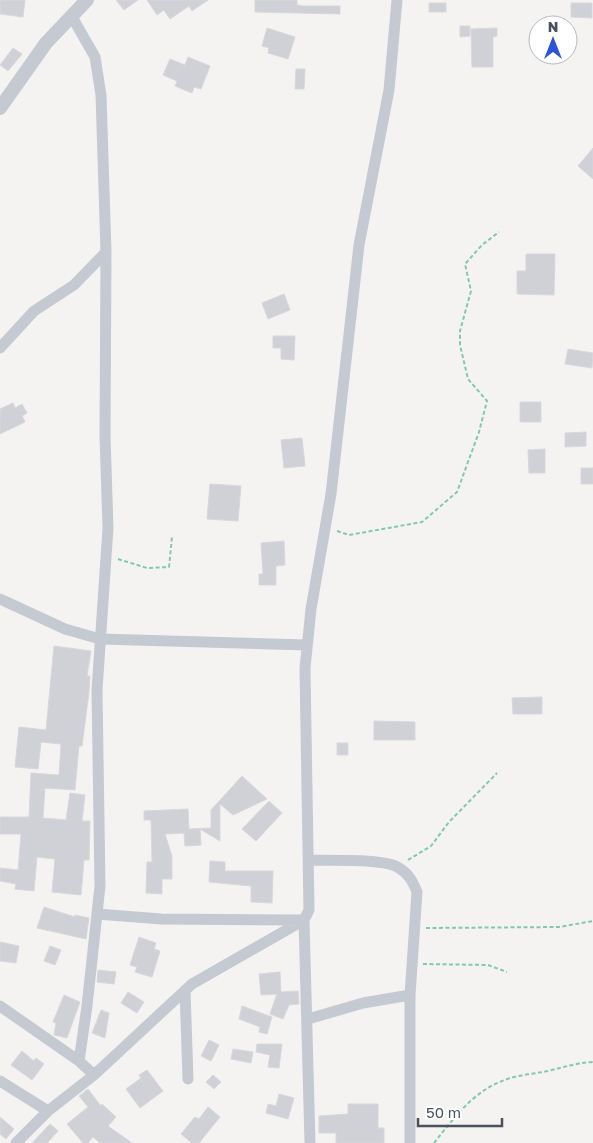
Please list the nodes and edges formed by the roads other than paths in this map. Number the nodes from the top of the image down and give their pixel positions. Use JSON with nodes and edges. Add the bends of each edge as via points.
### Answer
{"nodes":[{"id":1,"x":87,"y":0,"type":"edge"},
{"id":2,"x":397,"y":0,"type":"edge"},
{"id":3,"x":71,"y":15,"type":"junction"},
{"id":4,"x":0,"y":108,"type":"edge"},
{"id":5,"x":106,"y":252,"type":"junction"},
{"id":6,"x":0,"y":348,"type":"edge"},
{"id":7,"x":0,"y":599,"type":"edge"},
{"id":8,"x":100,"y":639,"type":"junction"},
{"id":9,"x":307,"y":645,"type":"junction"},
{"id":10,"x":309,"y":860,"type":"junction"},
{"id":11,"x":97,"y":914,"type":"junction"},
{"id":12,"x":304,"y":920,"type":"junction"},
{"id":13,"x":185,"y":990,"type":"junction"},
{"id":14,"x":410,"y":995,"type":"junction"},
{"id":15,"x":0,"y":1006,"type":"edge"},
{"id":16,"x":308,"y":1020,"type":"junction"},
{"id":17,"x":79,"y":1061,"type":"junction"},
{"id":18,"x":94,"y":1075,"type":"junction"},
{"id":19,"x":188,"y":1079,"type":"dead end"},
{"id":20,"x":0,"y":1081,"type":"edge"},
{"id":21,"x":48,"y":1111,"type":"junction"},
{"id":22,"x":16,"y":1143,"type":"edge"},
{"id":23,"x":310,"y":1143,"type":"edge"},
{"id":24,"x":410,"y":1143,"type":"edge"}],
"edges":[{"from":1,"to":3,"type":"street"},
{"from":2,"to":9,"type":"street","via":[[389,90],[359,245],[325,526]]},
{"from":3,"to":4,"type":"street","via":[[28,66]]},
{"from":3,"to":5,"type":"street","via":[[95,56],[100,86]]},
{"from":5,"to":6,"type":"street","via":[[74,285],[34,311]]},
{"from":5,"to":8,"type":"street","via":[[106,556]]},
{"from":7,"to":8,"type":"street","via":[[65,629]]},
{"from":8,"to":9,"type":"street"},
{"from":8,"to":11,"type":"street","via":[[97,690],[100,886]]},
{"from":9,"to":10,"type":"street"},
{"from":10,"to":12,"type":"street","via":[[308,910]]},
{"from":10,"to":14,"type":"street","via":[[377,862],[397,866],[410,877],[417,892]]},
{"from":11,"to":12,"type":"street","via":[[168,919]]},
{"from":11,"to":17,"type":"street"},
{"from":12,"to":13,"type":"street"},
{"from":12,"to":16,"type":"street"},
{"from":13,"to":18,"type":"street"},
{"from":13,"to":19,"type":"street"},
{"from":14,"to":16,"type":"street","via":[[363,1003]]},
{"from":14,"to":24,"type":"street"},
{"from":15,"to":17,"type":"street"},
{"from":16,"to":23,"type":"street"},
{"from":17,"to":18,"type":"street"},
{"from":18,"to":21,"type":"street"},
{"from":20,"to":21,"type":"street"},
{"from":21,"to":22,"type":"street"}]}
